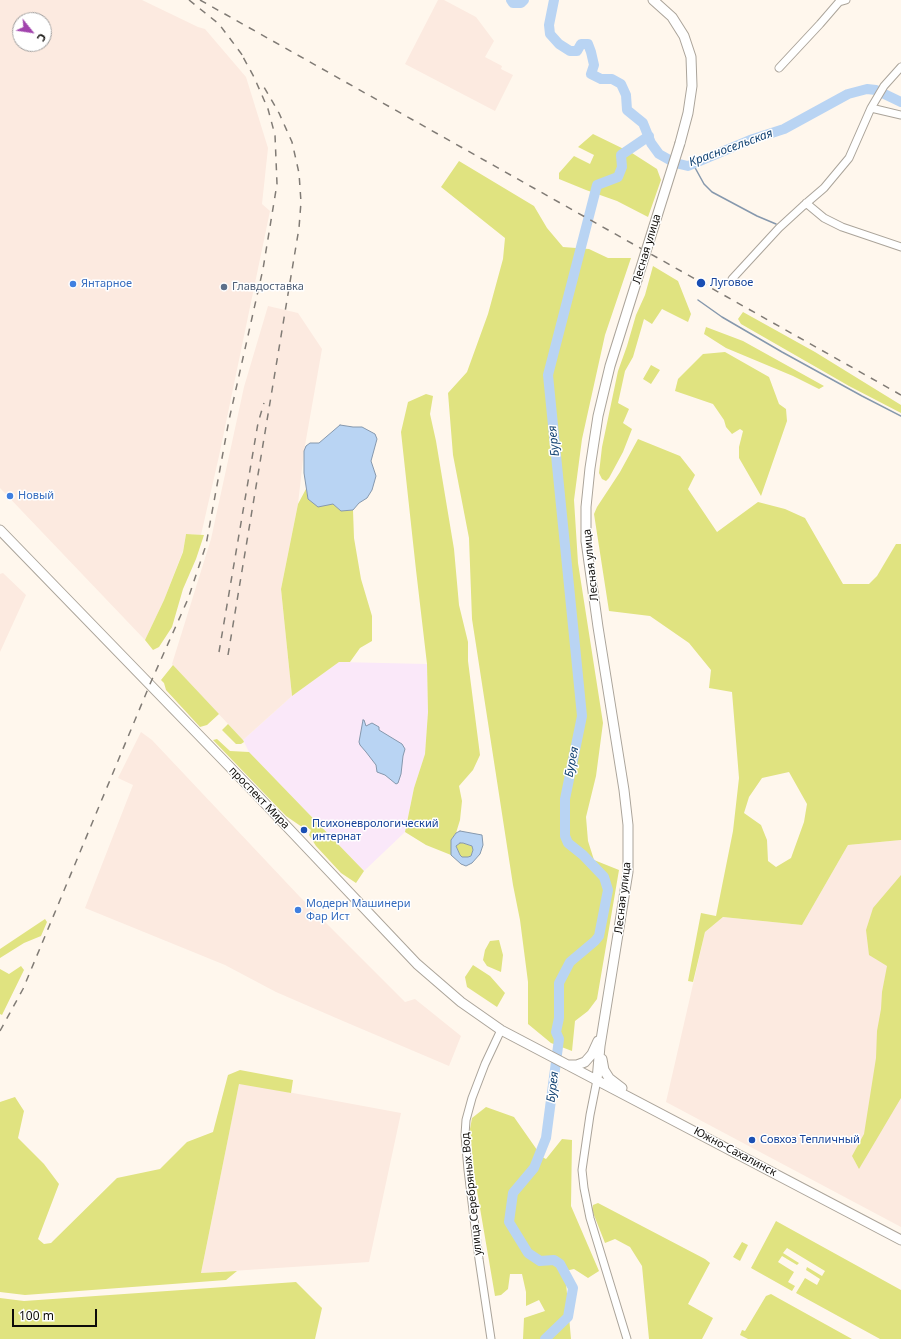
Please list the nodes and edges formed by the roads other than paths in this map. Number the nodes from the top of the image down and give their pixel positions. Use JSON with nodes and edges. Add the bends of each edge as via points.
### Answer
{"nodes":[{"id":1,"x":653,"y":0,"type":"edge"},
{"id":2,"x":846,"y":0,"type":"edge"},
{"id":3,"x":901,"y":67,"type":"edge"},
{"id":4,"x":778,"y":68,"type":"dead end"},
{"id":5,"x":871,"y":108,"type":"junction"},
{"id":6,"x":901,"y":115,"type":"edge"},
{"id":7,"x":806,"y":203,"type":"junction"},
{"id":8,"x":901,"y":247,"type":"edge"},
{"id":9,"x":732,"y":279,"type":"dead end"},
{"id":10,"x":0,"y":530,"type":"edge"},
{"id":11,"x":500,"y":1030,"type":"junction"},
{"id":12,"x":603,"y":1030,"type":"junction"},
{"id":13,"x":600,"y":1049,"type":"junction"},
{"id":14,"x":564,"y":1064,"type":"junction"},
{"id":15,"x":597,"y":1080,"type":"junction"},
{"id":16,"x":644,"y":1104,"type":"junction"},
{"id":17,"x":901,"y":1240,"type":"edge"},
{"id":18,"x":491,"y":1339,"type":"edge"},
{"id":19,"x":627,"y":1339,"type":"edge"}],
"edges":[{"from":1,"to":12,"type":"main road","name":"Лесная улица","bridge":true,"via":[[672,17],[684,36],[691,57],[692,86],[680,142],[610,366],[598,416],[586,507],[586,541],[628,825],[628,872]]},
{"from":2,"to":4,"type":"street","via":[[839,2]]},
{"from":3,"to":5,"type":"street","via":[[884,86]]},
{"from":5,"to":6,"type":"street"},
{"from":5,"to":7,"type":"street","via":[[849,158],[824,188]]},
{"from":7,"to":8,"type":"street","via":[[824,218],[842,227]]},
{"from":7,"to":9,"type":"street"},
{"from":10,"to":11,"type":"main road","name":"проспект Мира","via":[[417,964]]},
{"from":11,"to":14,"type":"main road","name":"проспект Мира"},
{"from":11,"to":18,"type":"street","name":"улица Серебряных Вод","via":[[472,1098],[465,1135]]},
{"from":12,"to":13,"type":"main road","name":"Лесная улица"},
{"from":12,"to":14,"type":"main road","via":[[592,1054],[585,1062],[577,1065]]},
{"from":13,"to":15,"type":"main road","name":"Лесная улица"},
{"from":13,"to":16,"type":"main road","via":[[604,1070],[609,1078]]},
{"from":14,"to":15,"type":"main road","name":"проспект Мира"},
{"from":15,"to":16,"type":"main road","name":"проспект Мира"},
{"from":15,"to":19,"type":"street","via":[[582,1170],[590,1218]]},
{"from":16,"to":17,"type":"main road","name":"Южно-Сахалинск"}]}
